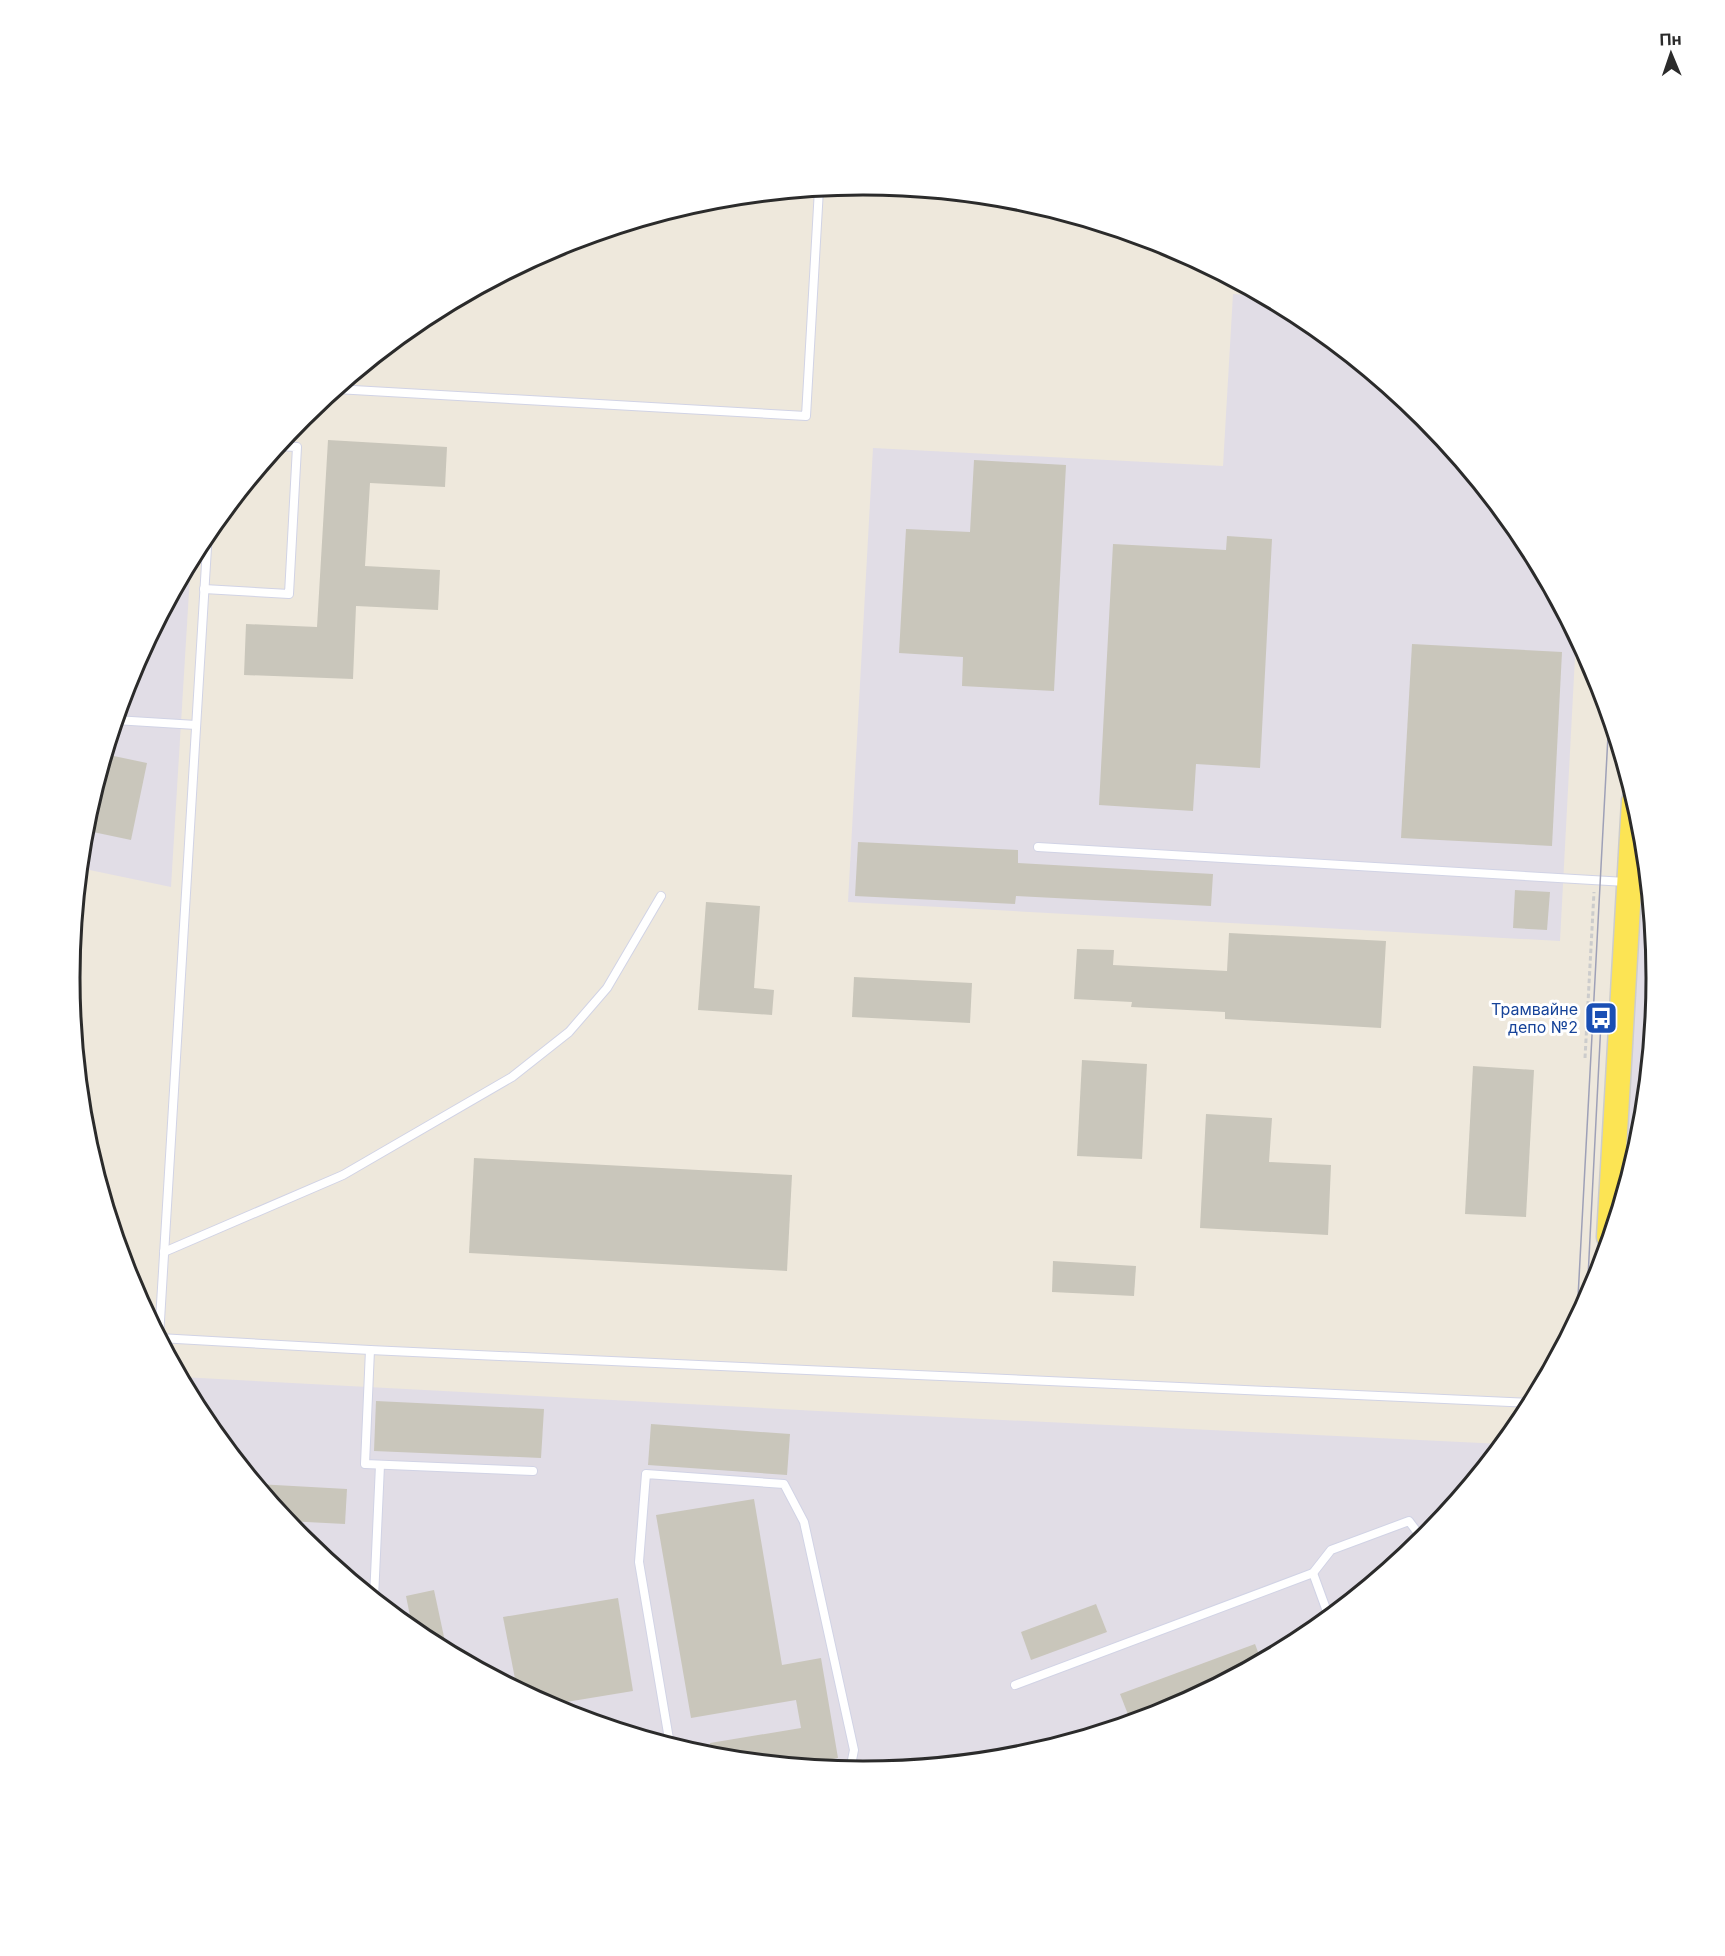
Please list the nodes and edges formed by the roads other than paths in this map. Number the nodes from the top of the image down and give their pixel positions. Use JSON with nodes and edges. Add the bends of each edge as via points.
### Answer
{"nodes":[{"id":1,"x":819,"y":197,"type":"edge"},
{"id":2,"x":345,"y":390,"type":"edge"},
{"id":3,"x":288,"y":447,"type":"edge"},
{"id":4,"x":207,"y":550,"type":"edge"},
{"id":5,"x":204,"y":589,"type":"junction"},
{"id":6,"x":123,"y":720,"type":"edge"},
{"id":7,"x":196,"y":725,"type":"junction"},
{"id":8,"x":1632,"y":837,"type":"edge"},
{"id":9,"x":1038,"y":847,"type":"dead end"},
{"id":10,"x":1630,"y":882,"type":"junction"},
{"id":11,"x":661,"y":896,"type":"dead end"},
{"id":12,"x":1611,"y":1208,"type":"edge"},
{"id":13,"x":164,"y":1252,"type":"junction"},
{"id":14,"x":160,"y":1324,"type":"edge"},
{"id":15,"x":167,"y":1338,"type":"edge"},
{"id":16,"x":370,"y":1350,"type":"junction"},
{"id":17,"x":1521,"y":1403,"type":"edge"},
{"id":18,"x":380,"y":1465,"type":"junction"},
{"id":19,"x":533,"y":1471,"type":"dead end"},
{"id":20,"x":1417,"y":1531,"type":"edge"},
{"id":21,"x":1313,"y":1573,"type":"junction"},
{"id":22,"x":374,"y":1590,"type":"edge"},
{"id":23,"x":1326,"y":1609,"type":"edge"},
{"id":24,"x":1015,"y":1685,"type":"dead end"},
{"id":25,"x":668,"y":1736,"type":"edge"},
{"id":26,"x":852,"y":1761,"type":"edge"}],
"edges":[{"from":1,"to":2,"type":"lane","via":[[806,416]]},
{"from":3,"to":5,"type":"lane","via":[[297,447],[289,594]]},
{"from":4,"to":5,"type":"lane"},
{"from":5,"to":7,"type":"lane"},
{"from":6,"to":7,"type":"lane"},
{"from":7,"to":13,"type":"lane"},
{"from":8,"to":10,"type":"main road"},
{"from":9,"to":10,"type":"lane"},
{"from":10,"to":12,"type":"main road"},
{"from":11,"to":13,"type":"lane","via":[[607,988],[569,1032],[512,1077],[343,1175]]},
{"from":13,"to":14,"type":"lane"},
{"from":15,"to":16,"type":"lane"},
{"from":16,"to":17,"type":"lane"},
{"from":16,"to":18,"type":"lane","via":[[365,1464]]},
{"from":18,"to":19,"type":"lane"},
{"from":18,"to":22,"type":"lane"},
{"from":20,"to":21,"type":"lane","via":[[1409,1521],[1331,1550]]},
{"from":21,"to":23,"type":"lane"},
{"from":21,"to":24,"type":"lane"},
{"from":25,"to":26,"type":"lane","via":[[639,1562],[646,1474],[784,1484],[804,1522],[854,1750]]}]}
